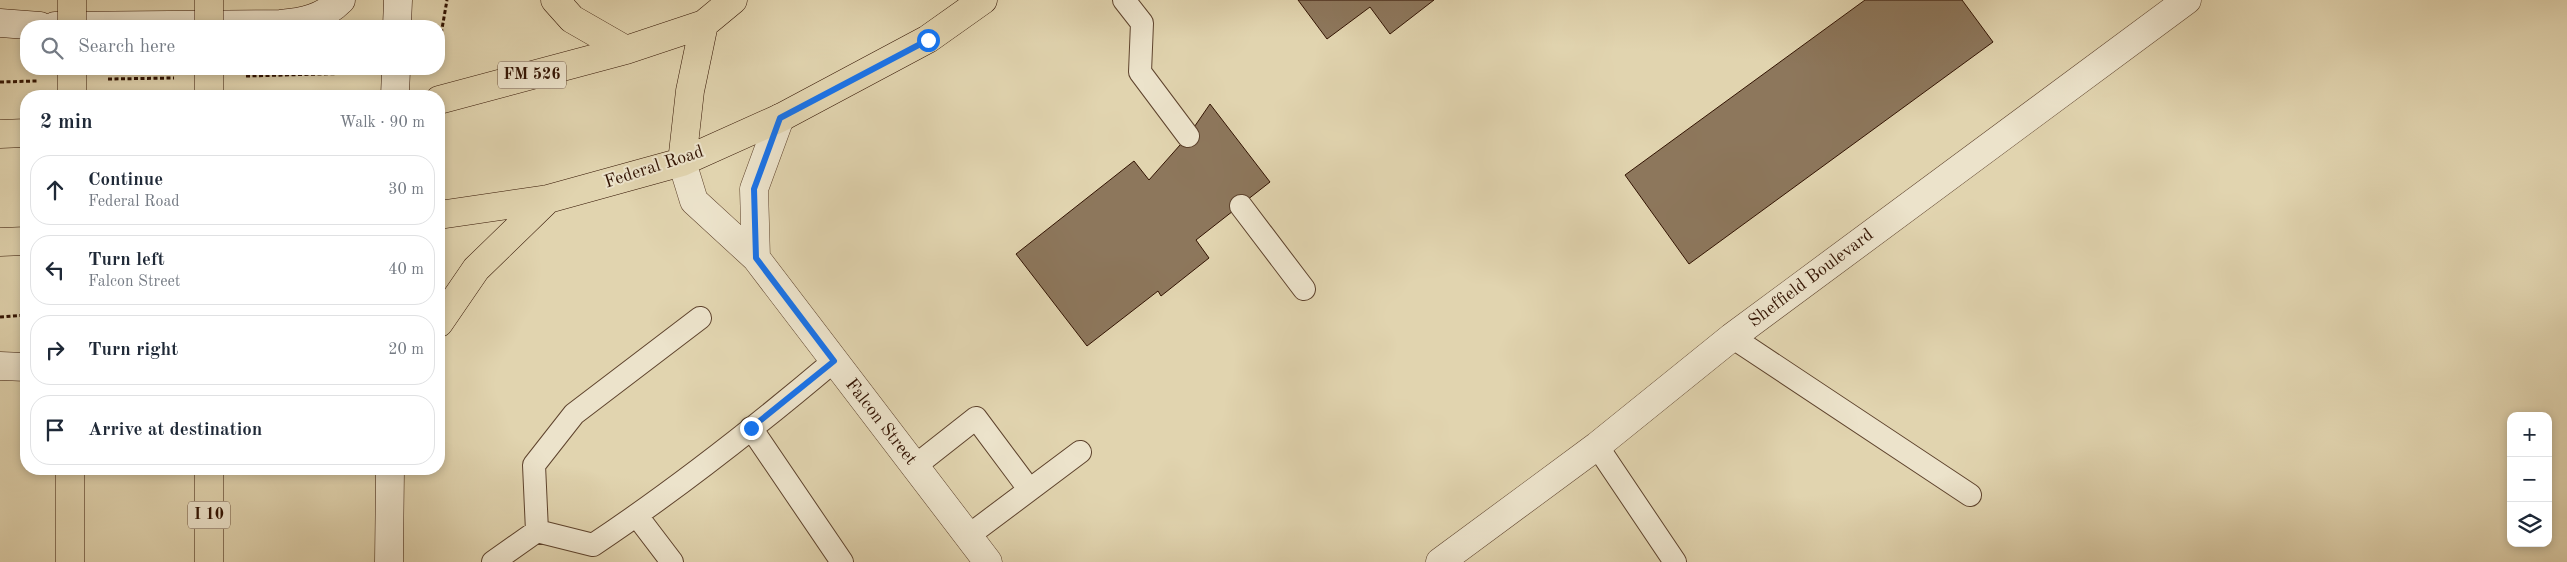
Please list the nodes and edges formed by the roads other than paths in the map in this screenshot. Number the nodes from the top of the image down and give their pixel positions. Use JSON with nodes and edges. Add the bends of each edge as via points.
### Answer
{"nodes":[{"id":1,"x":72,"y":0,"type":"edge"},
{"id":2,"x":209,"y":0,"type":"edge"},
{"id":3,"x":341,"y":0,"type":"edge"},
{"id":4,"x":398,"y":0,"type":"edge"},
{"id":5,"x":555,"y":0,"type":"edge"},
{"id":6,"x":733,"y":0,"type":"edge"},
{"id":7,"x":983,"y":0,"type":"edge"},
{"id":8,"x":1124,"y":0,"type":"edge"},
{"id":9,"x":2178,"y":3,"type":"edge"},
{"id":10,"x":72,"y":20,"type":"edge"},
{"id":11,"x":209,"y":20,"type":"edge"},
{"id":12,"x":310,"y":20,"type":"edge"},
{"id":13,"x":397,"y":20,"type":"edge"},
{"id":14,"x":0,"y":23,"type":"edge"},
{"id":15,"x":20,"y":24,"type":"edge"},
{"id":16,"x":704,"y":24,"type":"junction"},
{"id":17,"x":626,"y":50,"type":"junction"},
{"id":18,"x":72,"y":75,"type":"edge"},
{"id":19,"x":209,"y":75,"type":"edge"},
{"id":20,"x":396,"y":75,"type":"edge"},
{"id":21,"x":72,"y":90,"type":"edge"},
{"id":22,"x":209,"y":90,"type":"edge"},
{"id":23,"x":395,"y":90,"type":"edge"},
{"id":24,"x":445,"y":98,"type":"edge"},
{"id":25,"x":780,"y":118,"type":"junction"},
{"id":26,"x":20,"y":133,"type":"edge"},
{"id":27,"x":0,"y":134,"type":"edge"},
{"id":28,"x":1188,"y":136,"type":"dead end"},
{"id":29,"x":682,"y":162,"type":"junction"},
{"id":30,"x":548,"y":199,"type":"junction"},
{"id":31,"x":1241,"y":206,"type":"dead end"},
{"id":32,"x":445,"y":214,"type":"edge"},
{"id":33,"x":20,"y":241,"type":"edge"},
{"id":34,"x":0,"y":242,"type":"edge"},
{"id":35,"x":756,"y":258,"type":"junction"},
{"id":36,"x":1304,"y":289,"type":"dead end"},
{"id":37,"x":445,"y":314,"type":"edge"},
{"id":38,"x":700,"y":318,"type":"dead end"},
{"id":39,"x":1732,"y":337,"type":"junction"},
{"id":40,"x":834,"y":361,"type":"junction"},
{"id":41,"x":0,"y":366,"type":"edge"},
{"id":42,"x":20,"y":367,"type":"edge"},
{"id":43,"x":751,"y":428,"type":"junction"},
{"id":44,"x":1596,"y":446,"type":"junction"},
{"id":45,"x":1080,"y":452,"type":"dead end"},
{"id":46,"x":914,"y":466,"type":"junction"},
{"id":47,"x":70,"y":475,"type":"edge"},
{"id":48,"x":209,"y":475,"type":"edge"},
{"id":49,"x":386,"y":476,"type":"edge"},
{"id":50,"x":1029,"y":489,"type":"junction"},
{"id":51,"x":1970,"y":494,"type":"dead end"},
{"id":52,"x":637,"y":516,"type":"junction"},
{"id":53,"x":537,"y":531,"type":"junction"},
{"id":54,"x":968,"y":536,"type":"junction"},
{"id":55,"x":70,"y":562,"type":"edge"},
{"id":56,"x":209,"y":562,"type":"edge"},
{"id":57,"x":389,"y":562,"type":"edge"},
{"id":58,"x":493,"y":562,"type":"edge"},
{"id":59,"x":672,"y":562,"type":"edge"},
{"id":60,"x":842,"y":562,"type":"edge"},
{"id":61,"x":988,"y":562,"type":"edge"},
{"id":62,"x":1440,"y":562,"type":"edge"},
{"id":63,"x":1675,"y":562,"type":"edge"}],
"edges":[{"from":1,"to":10,"type":"main road","bridge":true},
{"from":2,"to":11,"type":"main road","bridge":true},
{"from":3,"to":12,"type":"street","via":[[332,10]]},
{"from":4,"to":13,"type":"street"},
{"from":5,"to":17,"type":"main road","via":[[572,19]]},
{"from":6,"to":16,"type":"main road","number":"FM 526"},
{"from":7,"to":25,"type":"main road","name":"Federal Road","via":[[928,40]]},
{"from":8,"to":28,"type":"lane","via":[[1142,23],[1140,72]]},
{"from":9,"to":39,"type":"street","name":"Sheffield Boulevard"},
{"from":14,"to":15,"type":"street"},
{"from":16,"to":17,"type":"main road","number":"FM 526"},
{"from":16,"to":29,"type":"main road","via":[[690,91]]},
{"from":17,"to":24,"type":"main road","number":"FM 526"},
{"from":18,"to":21,"type":"main road","bridge":true},
{"from":19,"to":22,"type":"main road","bridge":true},
{"from":20,"to":23,"type":"street"},
{"from":25,"to":29,"type":"main road","name":"Federal Road"},
{"from":25,"to":35,"type":"street","via":[[754,189]]},
{"from":26,"to":27,"type":"main road"},
{"from":29,"to":30,"type":"main road","name":"Federal Road"},
{"from":29,"to":35,"type":"street","name":"Falcon Street","via":[[694,201]]},
{"from":30,"to":32,"type":"main road","name":"Federal Road"},
{"from":30,"to":37,"type":"main road","via":[[476,269]]},
{"from":31,"to":36,"type":"lane"},
{"from":33,"to":34,"type":"main road"},
{"from":35,"to":40,"type":"street","name":"Falcon Street"},
{"from":38,"to":53,"type":"lane","via":[[574,414],[534,465]]},
{"from":39,"to":44,"type":"street","name":"Sheffield Boulevard"},
{"from":39,"to":51,"type":"lane"},
{"from":40,"to":43,"type":"lane"},
{"from":40,"to":46,"type":"street","name":"Falcon Street"},
{"from":41,"to":42,"type":"street"},
{"from":43,"to":52,"type":"lane"},
{"from":43,"to":60,"type":"lane"},
{"from":44,"to":62,"type":"street","name":"Sheffield Boulevard"},
{"from":44,"to":63,"type":"lane"},
{"from":45,"to":50,"type":"lane"},
{"from":46,"to":50,"type":"lane","via":[[976,418]]},
{"from":46,"to":54,"type":"street","name":"Falcon Street"},
{"from":47,"to":55,"type":"main road"},
{"from":48,"to":56,"type":"main road","number":"I 10"},
{"from":49,"to":57,"type":"street"},
{"from":50,"to":54,"type":"lane"},
{"from":52,"to":53,"type":"lane","via":[[593,545]]},
{"from":52,"to":59,"type":"lane"},
{"from":53,"to":58,"type":"lane"},
{"from":54,"to":61,"type":"street","name":"Falcon Street"}]}
